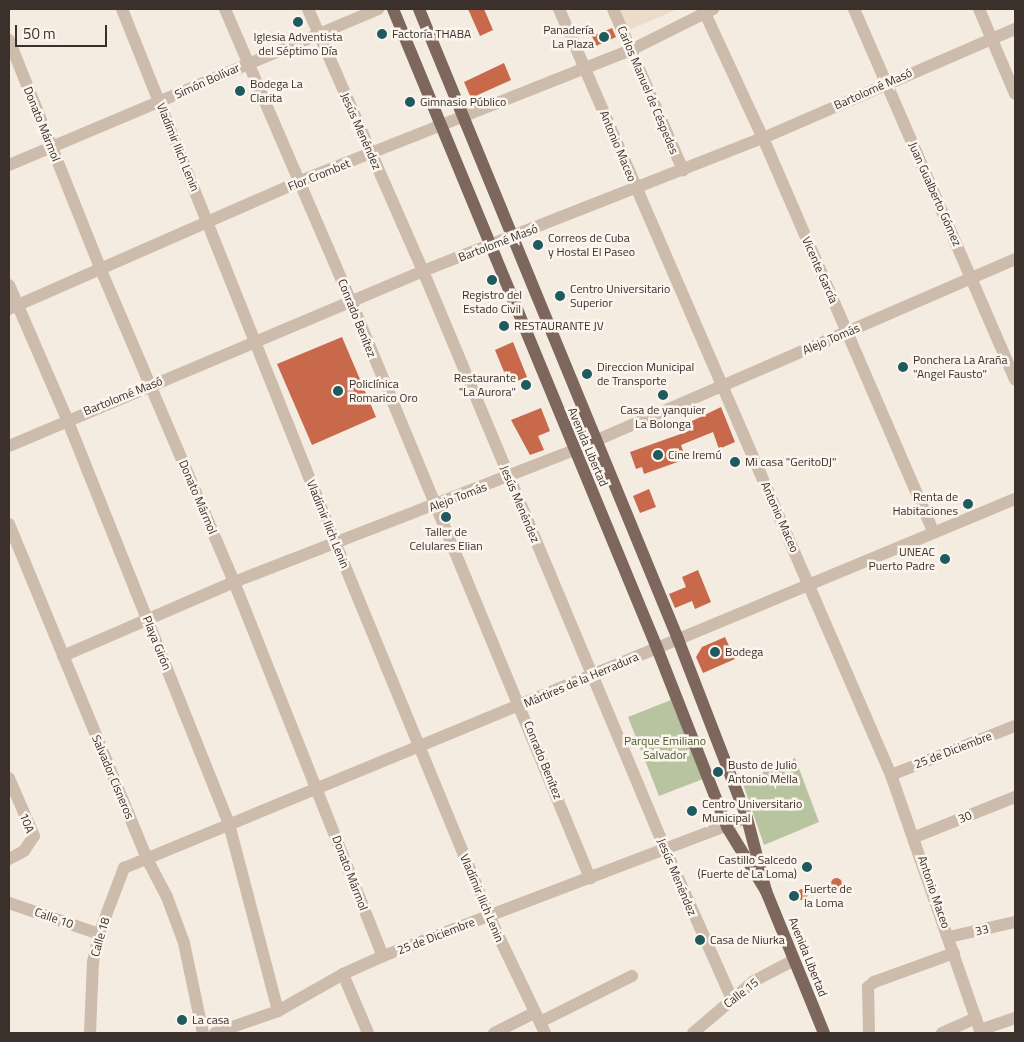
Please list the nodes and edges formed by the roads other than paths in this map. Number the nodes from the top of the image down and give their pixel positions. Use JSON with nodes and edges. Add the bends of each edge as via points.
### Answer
{"nodes":[{"id":1,"x":122,"y":9,"type":"edge"},
{"id":2,"x":225,"y":9,"type":"edge"},
{"id":3,"x":308,"y":9,"type":"edge"},
{"id":4,"x":378,"y":9,"type":"edge"},
{"id":5,"x":393,"y":9,"type":"edge"},
{"id":6,"x":419,"y":9,"type":"edge"},
{"id":7,"x":559,"y":9,"type":"edge"},
{"id":8,"x":613,"y":9,"type":"edge"},
{"id":9,"x":854,"y":9,"type":"edge"},
{"id":10,"x":980,"y":9,"type":"edge"},
{"id":11,"x":707,"y":10,"type":"edge"},
{"id":12,"x":1015,"y":29,"type":"edge"},
{"id":13,"x":318,"y":35,"type":"junction"},
{"id":14,"x":992,"y":38,"type":"junction"},
{"id":15,"x":9,"y":40,"type":"edge"},
{"id":16,"x":631,"y":50,"type":"junction"},
{"id":17,"x":249,"y":62,"type":"junction"},
{"id":18,"x":584,"y":68,"type":"junction"},
{"id":19,"x":886,"y":83,"type":"junction"},
{"id":20,"x":1015,"y":94,"type":"edge"},
{"id":21,"x":160,"y":102,"type":"junction"},
{"id":22,"x":463,"y":117,"type":"junction"},
{"id":23,"x":442,"y":124,"type":"junction"},
{"id":24,"x":763,"y":138,"type":"junction"},
{"id":25,"x":52,"y":148,"type":"junction"},
{"id":26,"x":370,"y":154,"type":"junction"},
{"id":27,"x":9,"y":165,"type":"edge"},
{"id":28,"x":683,"y":170,"type":"junction"},
{"id":29,"x":300,"y":181,"type":"junction"},
{"id":30,"x":636,"y":189,"type":"junction"},
{"id":31,"x":208,"y":223,"type":"junction"},
{"id":32,"x":512,"y":238,"type":"junction"},
{"id":33,"x":490,"y":246,"type":"junction"},
{"id":34,"x":1015,"y":259,"type":"edge"},
{"id":35,"x":101,"y":270,"type":"junction"},
{"id":36,"x":423,"y":271,"type":"junction"},
{"id":37,"x":972,"y":278,"type":"junction"},
{"id":38,"x":9,"y":285,"type":"edge"},
{"id":39,"x":351,"y":301,"type":"junction"},
{"id":40,"x":13,"y":307,"type":"edge"},
{"id":41,"x":848,"y":332,"type":"junction"},
{"id":42,"x":257,"y":342,"type":"junction"},
{"id":43,"x":1015,"y":379,"type":"edge"},
{"id":44,"x":151,"y":384,"type":"junction"},
{"id":45,"x":722,"y":385,"type":"junction"},
{"id":46,"x":67,"y":419,"type":"junction"},
{"id":47,"x":595,"y":440,"type":"junction"},
{"id":48,"x":9,"y":446,"type":"edge"},
{"id":49,"x":574,"y":450,"type":"junction"},
{"id":50,"x":508,"y":477,"type":"junction"},
{"id":51,"x":1015,"y":499,"type":"edge"},
{"id":52,"x":434,"y":506,"type":"junction"},
{"id":53,"x":9,"y":524,"type":"edge"},
{"id":54,"x":934,"y":533,"type":"junction"},
{"id":55,"x":335,"y":542,"type":"junction"},
{"id":56,"x":13,"y":548,"type":"edge"},
{"id":57,"x":234,"y":582,"type":"junction"},
{"id":58,"x":810,"y":584,"type":"junction"},
{"id":59,"x":148,"y":619,"type":"junction"},
{"id":60,"x":678,"y":639,"type":"junction"},
{"id":61,"x":657,"y":648,"type":"junction"},
{"id":62,"x":63,"y":656,"type":"junction"},
{"id":63,"x":592,"y":675,"type":"junction"},
{"id":64,"x":521,"y":705,"type":"junction"},
{"id":65,"x":1015,"y":726,"type":"edge"},
{"id":66,"x":420,"y":746,"type":"junction"},
{"id":67,"x":891,"y":775,"type":"junction"},
{"id":68,"x":9,"y":778,"type":"edge"},
{"id":69,"x":318,"y":791,"type":"junction"},
{"id":70,"x":1015,"y":798,"type":"edge"},
{"id":71,"x":747,"y":818,"type":"junction"},
{"id":72,"x":229,"y":824,"type":"junction"},
{"id":73,"x":727,"y":826,"type":"junction"},
{"id":74,"x":915,"y":837,"type":"junction"},
{"id":75,"x":666,"y":851,"type":"junction"},
{"id":76,"x":146,"y":857,"type":"junction"},
{"id":77,"x":9,"y":859,"type":"edge"},
{"id":78,"x":590,"y":878,"type":"junction"},
{"id":79,"x":766,"y":891,"type":"junction"},
{"id":80,"x":9,"y":903,"type":"edge"},
{"id":81,"x":489,"y":916,"type":"junction"},
{"id":82,"x":1015,"y":922,"type":"edge"},
{"id":83,"x":99,"y":934,"type":"junction"},
{"id":84,"x":949,"y":938,"type":"junction"},
{"id":85,"x":954,"y":953,"type":"junction"},
{"id":86,"x":383,"y":956,"type":"junction"},
{"id":87,"x":794,"y":960,"type":"junction"},
{"id":88,"x":342,"y":974,"type":"junction"},
{"id":89,"x":632,"y":976,"type":"dead end"},
{"id":90,"x":732,"y":998,"type":"junction"},
{"id":91,"x":278,"y":1011,"type":"junction"},
{"id":92,"x":1015,"y":1018,"type":"edge"},
{"id":93,"x":540,"y":1023,"type":"edge"},
{"id":94,"x":979,"y":1027,"type":"edge"},
{"id":95,"x":90,"y":1033,"type":"edge"},
{"id":96,"x":203,"y":1033,"type":"edge"},
{"id":97,"x":215,"y":1033,"type":"edge"},
{"id":98,"x":368,"y":1033,"type":"edge"},
{"id":99,"x":494,"y":1033,"type":"edge"},
{"id":100,"x":693,"y":1033,"type":"edge"},
{"id":101,"x":824,"y":1033,"type":"edge"},
{"id":102,"x":869,"y":1033,"type":"edge"},
{"id":103,"x":942,"y":1033,"type":"edge"}],
"edges":[{"from":1,"to":21,"type":"street","name":"Vladímir Ilich Lenin"},
{"from":2,"to":17,"type":"street","name":"Conrado Benítez"},
{"from":3,"to":13,"type":"street","name":"Jesús Menéndez"},
{"from":4,"to":13,"type":"street","name":"Simón Bolívar"},
{"from":5,"to":23,"type":"main road","name":"Avenida Libertad"},
{"from":6,"to":22,"type":"main road","name":"Avenida Libertad"},
{"from":7,"to":18,"type":"street","name":"Antonio Maceo"},
{"from":8,"to":16,"type":"street","name":"Carlos Manuel de Céspedes"},
{"from":9,"to":19,"type":"street","name":"Juan Gualberto Gómez"},
{"from":10,"to":14,"type":"street"},
{"from":11,"to":16,"type":"street","name":"Flor Crombet"},
{"from":11,"to":24,"type":"street","name":"Vicente García"},
{"from":12,"to":14,"type":"street","name":"Bartolomé Masó"},
{"from":13,"to":17,"type":"street","name":"Simón Bolívar"},
{"from":13,"to":26,"type":"street","name":"Jesús Menéndez"},
{"from":14,"to":19,"type":"street","name":"Bartolomé Masó"},
{"from":14,"to":20,"type":"street"},
{"from":15,"to":25,"type":"street","name":"Donato Mármol"},
{"from":16,"to":18,"type":"street","name":"Flor Crombet"},
{"from":16,"to":28,"type":"street","name":"Carlos Manuel de Céspedes"},
{"from":17,"to":21,"type":"street","name":"Simón Bolívar"},
{"from":17,"to":29,"type":"street","name":"Conrado Benítez"},
{"from":18,"to":22,"type":"street","name":"Flor Crombet"},
{"from":18,"to":30,"type":"street","name":"Antonio Maceo"},
{"from":19,"to":24,"type":"street","name":"Bartolomé Masó"},
{"from":19,"to":37,"type":"street","name":"Juan Gualberto Gómez"},
{"from":21,"to":25,"type":"street","name":"Simón Bolívar"},
{"from":21,"to":31,"type":"street","name":"Vladímir Ilich Lenin"},
{"from":22,"to":23,"type":"street","name":"Flor Crombet"},
{"from":22,"to":32,"type":"main road","name":"Avenida Libertad"},
{"from":23,"to":26,"type":"street","name":"Flor Crombet"},
{"from":23,"to":33,"type":"main road","name":"Avenida Libertad"},
{"from":24,"to":28,"type":"street","name":"Bartolomé Masó"},
{"from":24,"to":41,"type":"street","name":"Vicente García"},
{"from":25,"to":27,"type":"street","name":"Simón Bolívar"},
{"from":25,"to":35,"type":"street","name":"Donato Mármol"},
{"from":26,"to":29,"type":"street","name":"Flor Crombet"},
{"from":26,"to":36,"type":"street","name":"Jesús Menéndez"},
{"from":28,"to":30,"type":"street","name":"Bartolomé Masó"},
{"from":29,"to":31,"type":"street","name":"Flor Crombet"},
{"from":29,"to":39,"type":"street","name":"Conrado Benítez"},
{"from":30,"to":32,"type":"street","name":"Bartolomé Masó"},
{"from":30,"to":45,"type":"street","name":"Antonio Maceo"},
{"from":31,"to":35,"type":"street","name":"Flor Crombet"},
{"from":31,"to":42,"type":"street","name":"Vladímir Ilich Lenin"},
{"from":32,"to":33,"type":"street","name":"Bartolomé Masó"},
{"from":32,"to":47,"type":"main road","name":"Avenida Libertad"},
{"from":33,"to":36,"type":"street","name":"Bartolomé Masó"},
{"from":33,"to":49,"type":"main road","name":"Avenida Libertad"},
{"from":34,"to":37,"type":"street","name":"Alejo Tomás"},
{"from":35,"to":40,"type":"street","name":"Flor Crombet"},
{"from":35,"to":44,"type":"street","name":"Donato Mármol"},
{"from":36,"to":39,"type":"street","name":"Bartolomé Masó"},
{"from":36,"to":50,"type":"street","name":"Jesús Menéndez"},
{"from":37,"to":41,"type":"street","name":"Alejo Tomás"},
{"from":37,"to":43,"type":"street","name":"Juan Gualberto Gómez"},
{"from":38,"to":40,"type":"street","name":"Playa Girón"},
{"from":39,"to":42,"type":"street","name":"Bartolomé Masó"},
{"from":39,"to":52,"type":"street","name":"Conrado Benítez"},
{"from":40,"to":46,"type":"street","name":"Playa Girón"},
{"from":41,"to":45,"type":"street","name":"Alejo Tomás"},
{"from":41,"to":54,"type":"street","name":"Vicente García"},
{"from":42,"to":44,"type":"street","name":"Bartolomé Masó"},
{"from":42,"to":55,"type":"street","name":"Vladímir Ilich Lenin"},
{"from":44,"to":46,"type":"street","name":"Bartolomé Masó"},
{"from":44,"to":57,"type":"street","name":"Donato Mármol"},
{"from":45,"to":47,"type":"street","name":"Alejo Tomás"},
{"from":45,"to":58,"type":"street","name":"Antonio Maceo"},
{"from":46,"to":48,"type":"street","name":"Bartolomé Masó"},
{"from":46,"to":59,"type":"street","name":"Playa Girón"},
{"from":47,"to":49,"type":"street","name":"Alejo Tomás"},
{"from":47,"to":60,"type":"main road","name":"Avenida Libertad"},
{"from":49,"to":50,"type":"street","name":"Alejo Tomás"},
{"from":49,"to":61,"type":"main road","name":"Avenida Libertad"},
{"from":50,"to":52,"type":"street","name":"Alejo Tomás"},
{"from":50,"to":63,"type":"street","name":"Jesús Menéndez"},
{"from":51,"to":54,"type":"street","name":"Mártires de la Herradura"},
{"from":52,"to":55,"type":"street","name":"Alejo Tomás"},
{"from":52,"to":64,"type":"street","name":"Conrado Benítez"},
{"from":53,"to":56,"type":"street","name":"Salvador Cisneros"},
{"from":54,"to":58,"type":"street","name":"Mártires de la Herradura"},
{"from":55,"to":57,"type":"street","name":"Alejo Tomás"},
{"from":55,"to":66,"type":"street","name":"Vladímir Ilich Lenin"},
{"from":56,"to":62,"type":"street","name":"Salvador Cisneros"},
{"from":57,"to":59,"type":"street","name":"Alejo Tomás"},
{"from":57,"to":69,"type":"street","name":"Donato Mármol"},
{"from":58,"to":60,"type":"street","name":"Mártires de la Herradura"},
{"from":58,"to":67,"type":"street","name":"Antonio Maceo"},
{"from":59,"to":62,"type":"street","name":"Alejo Tomás"},
{"from":59,"to":72,"type":"street","name":"Playa Girón"},
{"from":60,"to":61,"type":"street","name":"Mártires de la Herradura"},
{"from":60,"to":71,"type":"main road","name":"Avenida Libertad"},
{"from":61,"to":63,"type":"street","name":"Mártires de la Herradura"},
{"from":61,"to":73,"type":"main road","name":"Avenida Libertad"},
{"from":62,"to":76,"type":"street","name":"Salvador Cisneros"},
{"from":63,"to":64,"type":"street","name":"Mártires de la Herradura"},
{"from":63,"to":75,"type":"street","name":"Jesús Menéndez"},
{"from":64,"to":66,"type":"street","name":"Mártires de la Herradura"},
{"from":64,"to":78,"type":"street","name":"Conrado Benítez"},
{"from":65,"to":67,"type":"street","name":"25 de Diciembre"},
{"from":66,"to":69,"type":"street","name":"Mártires de la Herradura"},
{"from":66,"to":81,"type":"street","name":"Vladímir Ilich Lenin"},
{"from":67,"to":74,"type":"street","name":"Antonio Maceo"},
{"from":68,"to":77,"type":"street","name":"10A","via":[[34,836],[24,851]]},
{"from":69,"to":72,"type":"street","name":"Mártires de la Herradura"},
{"from":69,"to":86,"type":"street","name":"Donato Mármol"},
{"from":70,"to":74,"type":"street","name":"30"},
{"from":71,"to":73,"type":"street","name":"25 de Diciembre"},
{"from":71,"to":79,"type":"main road","name":"Avenida Libertad"},
{"from":72,"to":76,"type":"street","name":"Mártires de la Herradura"},
{"from":72,"to":91,"type":"street","name":"Playa Girón"},
{"from":73,"to":75,"type":"street","name":"25 de Diciembre"},
{"from":73,"to":79,"type":"main road","name":"Avenida Libertad"},
{"from":74,"to":84,"type":"street","name":"Antonio Maceo"},
{"from":75,"to":78,"type":"street","name":"25 de Diciembre"},
{"from":75,"to":90,"type":"street","name":"Jesús Menéndez"},
{"from":76,"to":83,"type":"street","name":"Calle 18","via":[[124,868]]},
{"from":76,"to":96,"type":"street","name":"Salvador Cisneros","via":[[167,897],[184,943]]},
{"from":78,"to":81,"type":"street","name":"25 de Diciembre"},
{"from":79,"to":87,"type":"main road","name":"Avenida Libertad"},
{"from":80,"to":83,"type":"street","name":"Calle 10"},
{"from":81,"to":86,"type":"street","name":"25 de Diciembre"},
{"from":81,"to":93,"type":"street","name":"Vladímir Ilich Lenin"},
{"from":82,"to":84,"type":"street","name":"33"},
{"from":83,"to":95,"type":"street","name":"Calle 18","via":[[93,962]]},
{"from":84,"to":85,"type":"street","name":"Antonio Maceo"},
{"from":85,"to":94,"type":"street","name":"Antonio Maceo"},
{"from":85,"to":102,"type":"street","via":[[868,987]]},
{"from":86,"to":88,"type":"street","name":"25 de Diciembre"},
{"from":87,"to":90,"type":"street","name":"Calle 15","via":[[754,981]]},
{"from":87,"to":101,"type":"main road","name":"Avenida Libertad"},
{"from":88,"to":91,"type":"street","name":"25 de Diciembre"},
{"from":88,"to":98,"type":"street"},
{"from":89,"to":93,"type":"street"},
{"from":90,"to":100,"type":"street","name":"Calle 15"},
{"from":91,"to":97,"type":"street","name":"25 de Diciembre"},
{"from":92,"to":94,"type":"street"},
{"from":93,"to":99,"type":"street"},
{"from":94,"to":103,"type":"street"}]}
